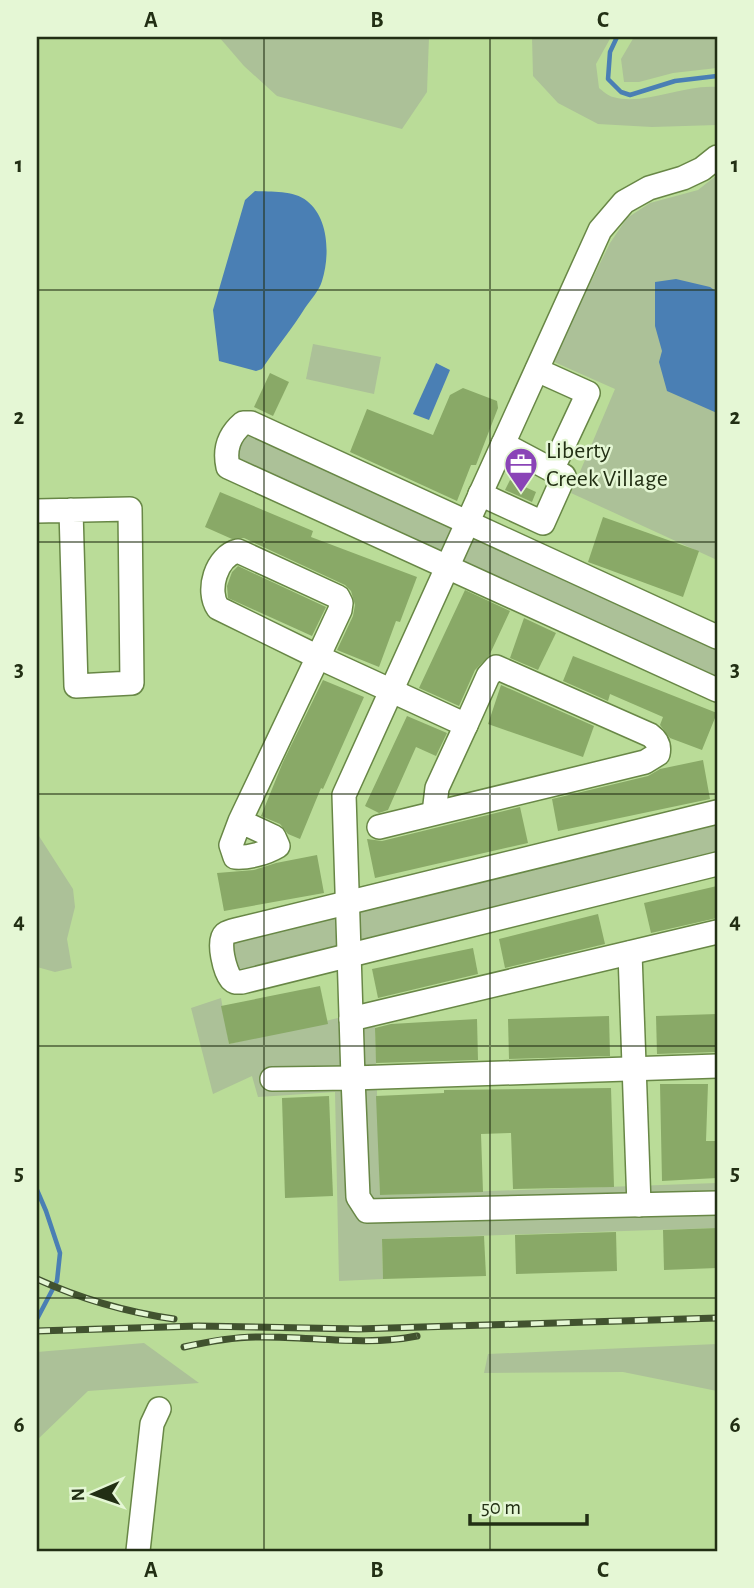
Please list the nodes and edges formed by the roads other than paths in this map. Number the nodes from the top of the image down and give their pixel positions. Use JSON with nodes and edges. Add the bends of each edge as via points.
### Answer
{"nodes":[{"id":1,"x":717,"y":157,"type":"edge"},
{"id":2,"x":537,"y":370,"type":"junction"},
{"id":3,"x":503,"y":444,"type":"junction"},
{"id":4,"x":552,"y":470,"type":"junction"},
{"id":5,"x":480,"y":494,"type":"junction"},
{"id":6,"x":71,"y":510,"type":"junction"},
{"id":7,"x":37,"y":511,"type":"edge"},
{"id":8,"x":467,"y":521,"type":"junction"},
{"id":9,"x":446,"y":567,"type":"junction"},
{"id":10,"x":717,"y":637,"type":"edge"},
{"id":11,"x":318,"y":657,"type":"junction"},
{"id":12,"x":717,"y":690,"type":"edge"},
{"id":13,"x":390,"y":691,"type":"junction"},
{"id":14,"x":466,"y":725,"type":"junction"},
{"id":15,"x":717,"y":812,"type":"edge"},
{"id":16,"x":434,"y":813,"type":"junction"},
{"id":17,"x":240,"y":821,"type":"dead end"},
{"id":18,"x":379,"y":827,"type":"dead end"},
{"id":19,"x":717,"y":863,"type":"edge"},
{"id":20,"x":346,"y":904,"type":"junction"},
{"id":21,"x":717,"y":932,"type":"edge"},
{"id":22,"x":630,"y":953,"type":"junction"},
{"id":23,"x":348,"y":956,"type":"junction"},
{"id":24,"x":351,"y":1019,"type":"junction"},
{"id":25,"x":717,"y":1066,"type":"edge"},
{"id":26,"x":635,"y":1069,"type":"junction"},
{"id":27,"x":354,"y":1078,"type":"junction"},
{"id":28,"x":272,"y":1079,"type":"dead end"},
{"id":29,"x":717,"y":1203,"type":"edge"},
{"id":30,"x":639,"y":1205,"type":"junction"},
{"id":31,"x":159,"y":1409,"type":"dead end"},
{"id":32,"x":138,"y":1551,"type":"edge"}],
"edges":[{"from":1,"to":2,"type":"street","via":[[702,169],[624,202],[600,230]]},
{"from":2,"to":3,"type":"street"},
{"from":2,"to":4,"type":"street","via":[[588,393]]},
{"from":3,"to":4,"type":"street"},
{"from":3,"to":5,"type":"street"},
{"from":4,"to":5,"type":"street","via":[[564,476],[543,523]]},
{"from":5,"to":8,"type":"street"},
{"from":6,"to":6,"type":"street","via":[[76,686],[132,683],[130,509]]},
{"from":6,"to":7,"type":"street"},
{"from":8,"to":9,"type":"street"},
{"from":8,"to":9,"type":"street","via":[[251,423],[243,423],[230,439],[228,467]]},
{"from":8,"to":10,"type":"street"},
{"from":9,"to":12,"type":"street"},
{"from":9,"to":13,"type":"street"},
{"from":11,"to":11,"type":"street","via":[[340,610],[338,597],[237,551],[230,553],[220,567],[212,601]]},
{"from":11,"to":13,"type":"street"},
{"from":11,"to":17,"type":"street"},
{"from":13,"to":14,"type":"street"},
{"from":13,"to":20,"type":"street","via":[[344,794]]},
{"from":14,"to":16,"type":"street","via":[[437,788]]},
{"from":14,"to":16,"type":"street","via":[[496,667],[650,735],[660,747],[658,754],[645,762]]},
{"from":15,"to":20,"type":"street"},
{"from":16,"to":18,"type":"street"},
{"from":19,"to":23,"type":"street"},
{"from":20,"to":23,"type":"street"},
{"from":20,"to":23,"type":"street","via":[[236,930],[225,934],[221,948],[229,977],[235,982]]},
{"from":21,"to":22,"type":"street"},
{"from":22,"to":24,"type":"street"},
{"from":22,"to":26,"type":"street"},
{"from":23,"to":24,"type":"street"},
{"from":24,"to":27,"type":"street"},
{"from":25,"to":26,"type":"street"},
{"from":26,"to":27,"type":"street"},
{"from":26,"to":30,"type":"street"},
{"from":27,"to":28,"type":"street"},
{"from":27,"to":30,"type":"street","via":[[358,1197],[368,1211]]},
{"from":29,"to":30,"type":"street"},
{"from":31,"to":32,"type":"street","via":[[152,1424]]}]}
